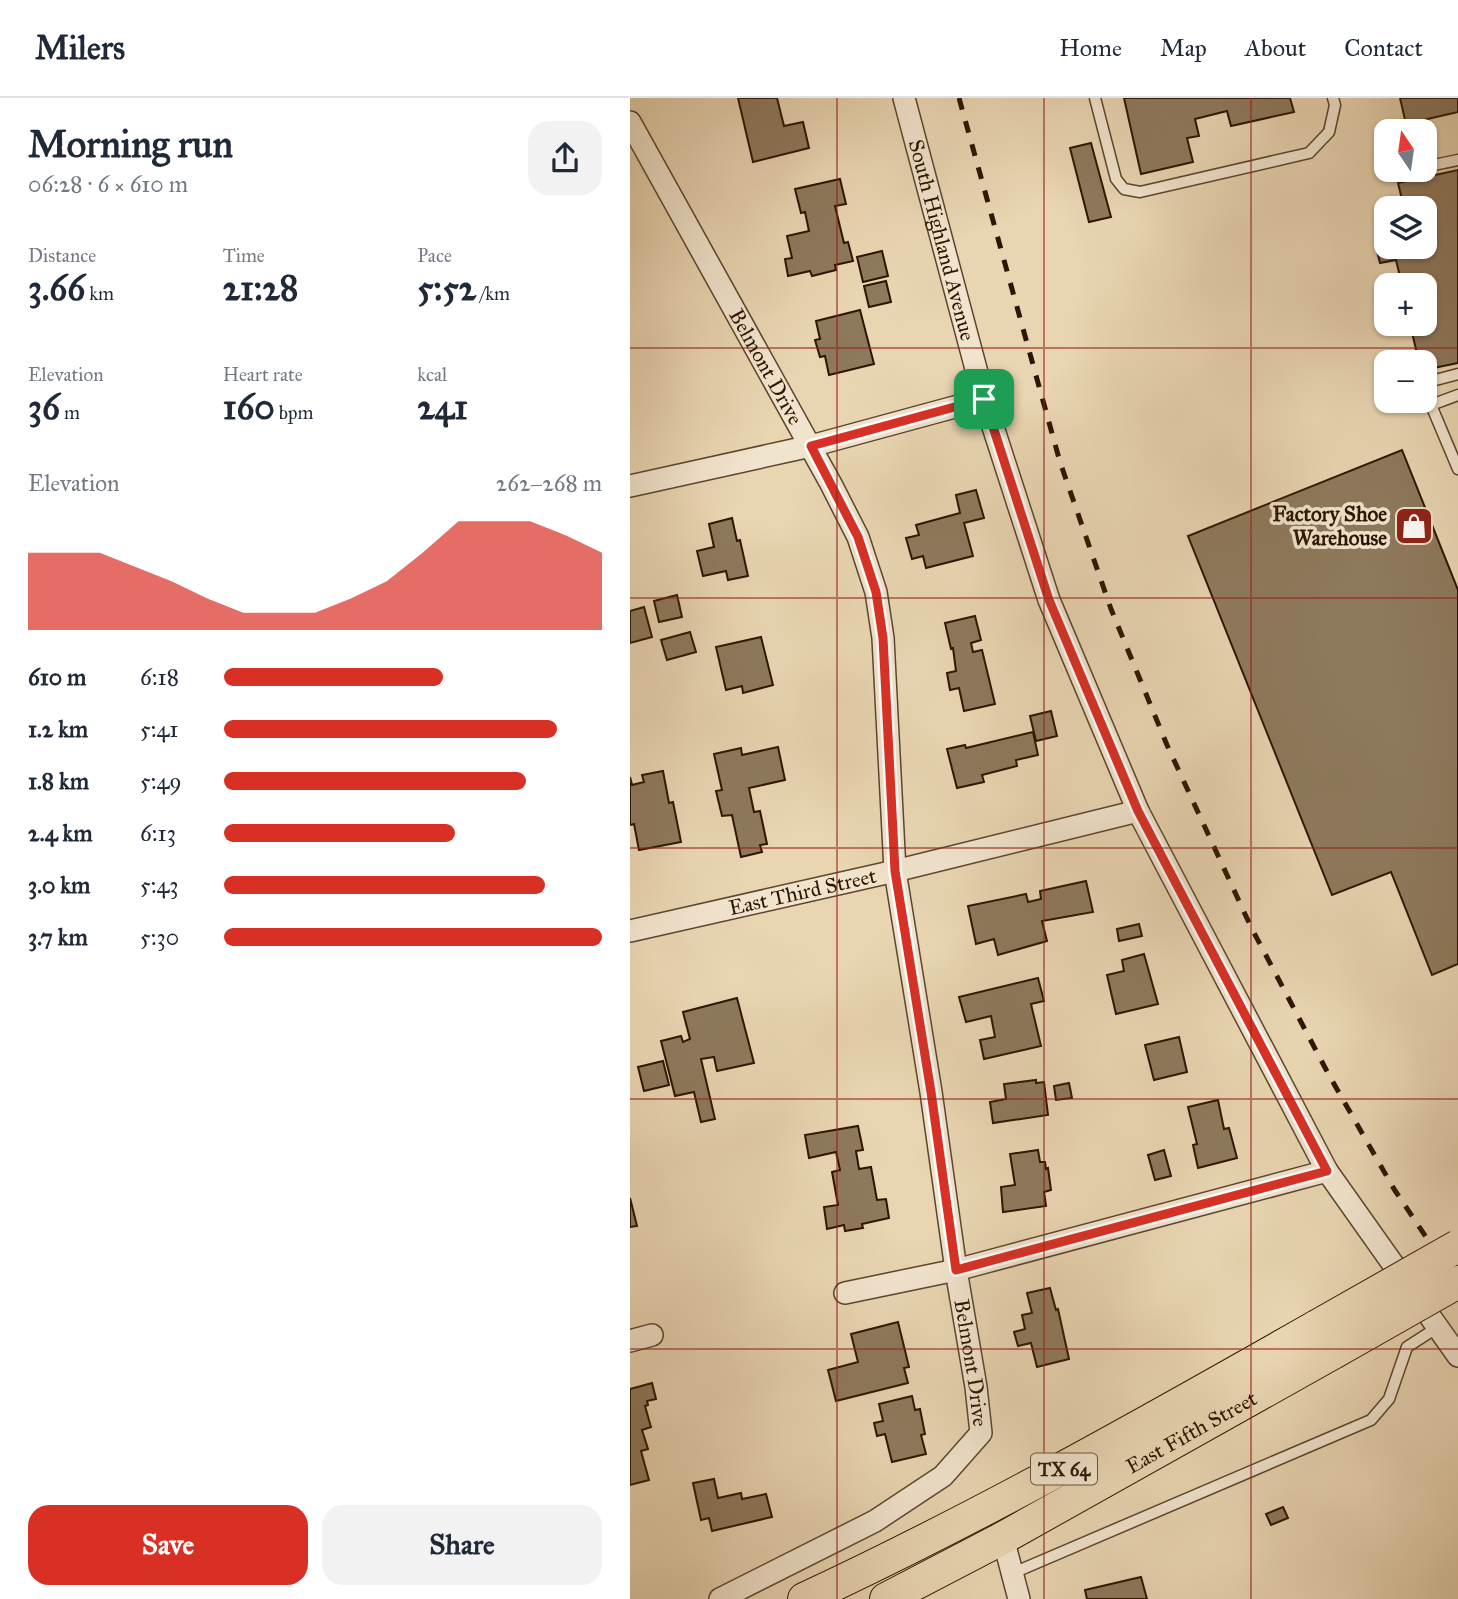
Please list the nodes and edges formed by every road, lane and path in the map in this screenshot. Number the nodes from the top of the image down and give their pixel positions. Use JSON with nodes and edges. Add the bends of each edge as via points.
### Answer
{"nodes":[{"id":1,"x":904,"y":98,"type":"edge"},
{"id":2,"x":1095,"y":98,"type":"edge"},
{"id":3,"x":1333,"y":98,"type":"edge"},
{"id":4,"x":630,"y":122,"type":"edge"},
{"id":5,"x":1458,"y":160,"type":"edge"},
{"id":6,"x":1437,"y":164,"type":"edge"},
{"id":7,"x":1458,"y":374,"type":"edge"},
{"id":8,"x":1437,"y":380,"type":"edge"},
{"id":9,"x":1458,"y":395,"type":"edge"},
{"id":10,"x":984,"y":399,"type":"junction"},
{"id":11,"x":811,"y":446,"type":"junction"},
{"id":12,"x":1458,"y":469,"type":"edge"},
{"id":13,"x":630,"y":486,"type":"edge"},
{"id":14,"x":1138,"y":811,"type":"junction"},
{"id":15,"x":895,"y":871,"type":"junction"},
{"id":16,"x":630,"y":931,"type":"edge"},
{"id":17,"x":1327,"y":1171,"type":"junction"},
{"id":18,"x":1458,"y":1246,"type":"edge"},
{"id":19,"x":956,"y":1270,"type":"junction"},
{"id":20,"x":1458,"y":1282,"type":"edge"},
{"id":21,"x":845,"y":1293,"type":"dead end"},
{"id":22,"x":1438,"y":1327,"type":"junction"},
{"id":23,"x":652,"y":1335,"type":"dead end"},
{"id":24,"x":630,"y":1340,"type":"edge"},
{"id":25,"x":1458,"y":1356,"type":"edge"},
{"id":26,"x":1003,"y":1538,"type":"junction"},
{"id":27,"x":1013,"y":1573,"type":"junction"},
{"id":28,"x":720,"y":1599,"type":"edge"},
{"id":29,"x":804,"y":1599,"type":"edge"},
{"id":30,"x":886,"y":1599,"type":"edge"},
{"id":31,"x":1019,"y":1599,"type":"edge"}],
"edges":[{"from":1,"to":10,"type":"street","name":"South Highland Avenue"},
{"from":2,"to":3,"type":"lane","via":[[1116,179],[1124,189],[1140,192],[1309,153],[1329,132]]},
{"from":4,"to":11,"type":"street","name":"Belmont Drive"},
{"from":5,"to":6,"type":"lane"},
{"from":7,"to":8,"type":"lane"},
{"from":9,"to":12,"type":"lane","via":[[1431,405]]},
{"from":10,"to":11,"type":"street"},
{"from":10,"to":14,"type":"street","name":"South Highland Avenue","via":[[1049,600]]},
{"from":11,"to":13,"type":"street"},
{"from":11,"to":15,"type":"street","name":"Belmont Drive","via":[[858,537],[876,592],[883,638]]},
{"from":14,"to":15,"type":"street","name":"East Third Street"},
{"from":14,"to":17,"type":"street","name":"South Highland Avenue"},
{"from":15,"to":16,"type":"street","name":"East Third Street"},
{"from":15,"to":19,"type":"street","name":"Belmont Drive"},
{"from":17,"to":19,"type":"street"},
{"from":17,"to":22,"type":"street","name":"South Highland Avenue"},
{"from":18,"to":29,"type":"main road","name":"East Fifth Street","number":"TX 64","bridge":true,"via":[[1049,1476]]},
{"from":19,"to":21,"type":"street"},
{"from":19,"to":28,"type":"street","name":"Belmont Drive","via":[[981,1433],[943,1476],[875,1521]]},
{"from":20,"to":26,"type":"main road","name":"East Fifth Street","number":"TX 64","bridge":true},
{"from":22,"to":25,"type":"street","name":"South Highland Avenue"},
{"from":22,"to":27,"type":"lane","via":[[1406,1347],[1389,1399],[1371,1420]]},
{"from":23,"to":24,"type":"street"},
{"from":26,"to":27,"type":"street"},
{"from":26,"to":30,"type":"main road","name":"East Fifth Street","number":"TX 64"},
{"from":27,"to":31,"type":"street"}]}
